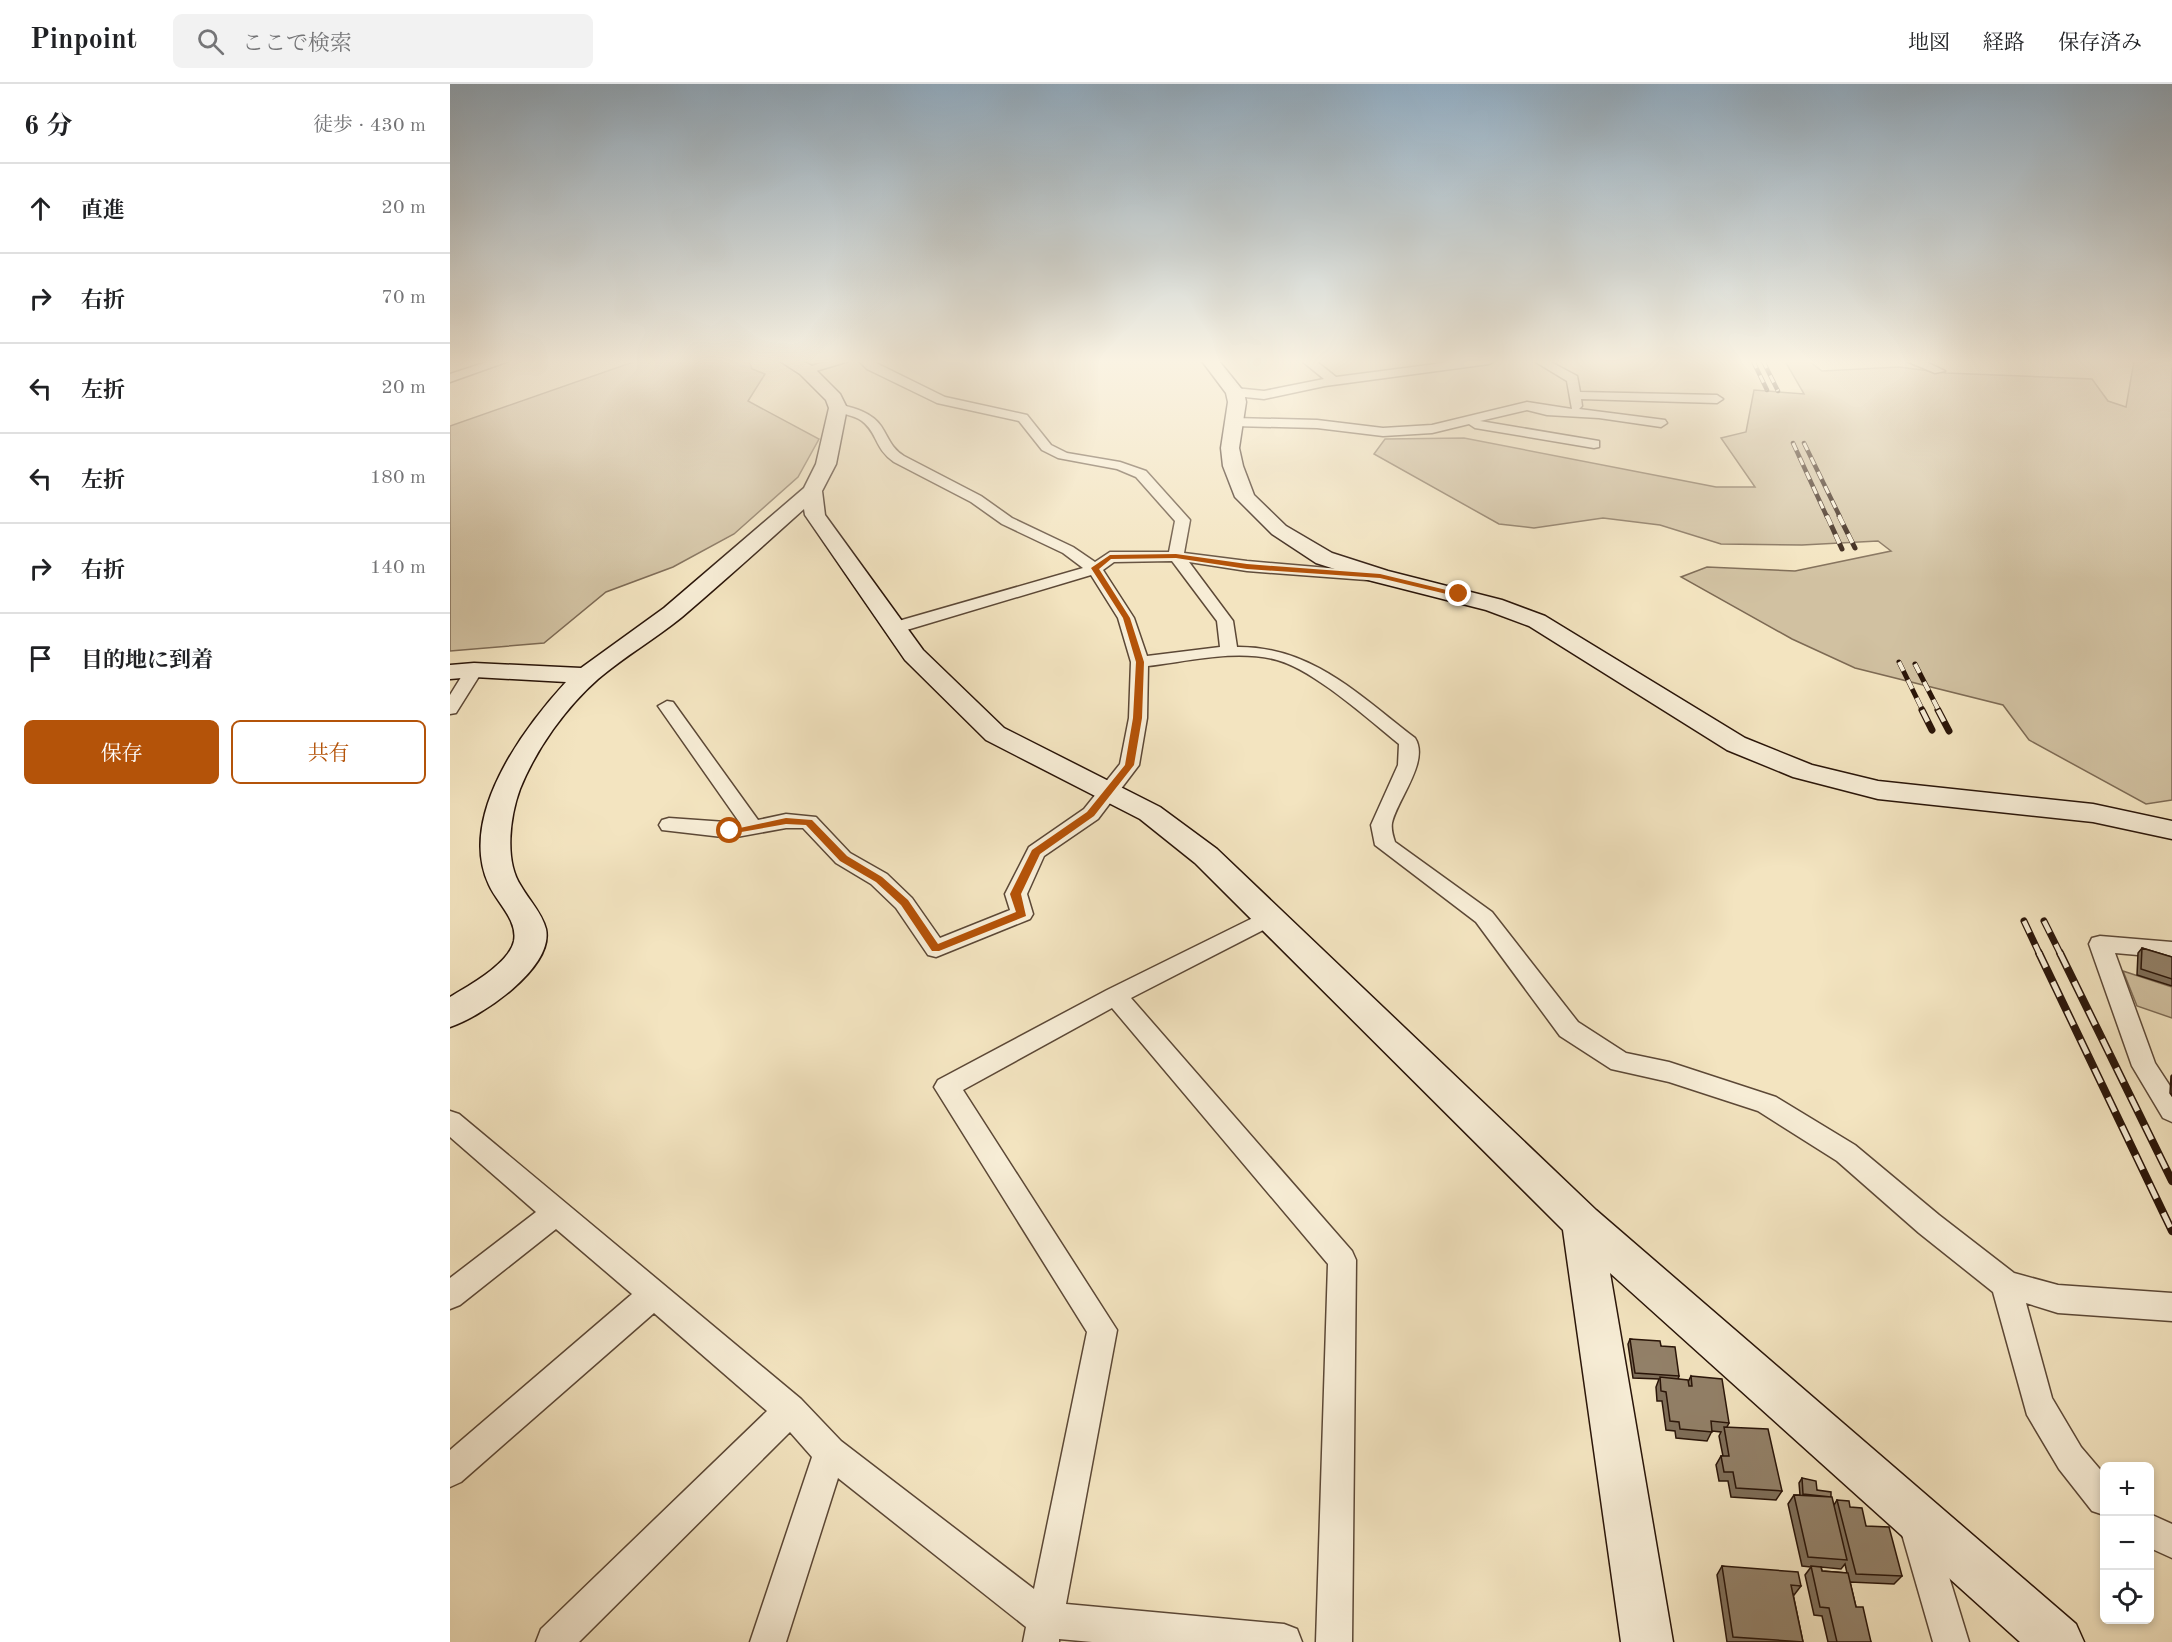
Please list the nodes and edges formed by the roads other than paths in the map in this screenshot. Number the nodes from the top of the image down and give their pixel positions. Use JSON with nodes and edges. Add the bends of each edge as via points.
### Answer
{"nodes":[{"id":1,"x":832,"y":434,"type":"edge"},
{"id":2,"x":878,"y":434,"type":"edge"},
{"id":3,"x":1036,"y":434,"type":"edge"},
{"id":4,"x":1232,"y":434,"type":"edge"},
{"id":5,"x":1529,"y":434,"type":"edge"},
{"id":6,"x":1594,"y":444,"type":"dead end"},
{"id":7,"x":812,"y":490,"type":"junction"},
{"id":8,"x":1176,"y":556,"type":"junction"},
{"id":9,"x":1095,"y":568,"type":"junction"},
{"id":10,"x":1380,"y":576,"type":"junction"},
{"id":11,"x":894,"y":628,"type":"junction"},
{"id":12,"x":1229,"y":653,"type":"junction"},
{"id":13,"x":1140,"y":662,"type":"junction"},
{"id":14,"x":462,"y":671,"type":"edge"},
{"id":15,"x":587,"y":676,"type":"junction"},
{"id":16,"x":667,"y":706,"type":"dead end"},
{"id":17,"x":450,"y":709,"type":"edge"},
{"id":18,"x":1107,"y":792,"type":"junction"},
{"id":19,"x":669,"y":825,"type":"dead end"},
{"id":20,"x":753,"y":827,"type":"junction"},
{"id":21,"x":2172,"y":830,"type":"edge"},
{"id":22,"x":1269,"y":918,"type":"junction"},
{"id":23,"x":2172,"y":950,"type":"edge"},
{"id":24,"x":1115,"y":996,"type":"junction"},
{"id":25,"x":450,"y":1014,"type":"edge"},
{"id":26,"x":2172,"y":1111,"type":"edge"},
{"id":27,"x":453,"y":1130,"type":"edge"},
{"id":28,"x":556,"y":1213,"type":"junction"},
{"id":29,"x":1582,"y":1222,"type":"junction"},
{"id":30,"x":2006,"y":1284,"type":"junction"},
{"id":31,"x":450,"y":1294,"type":"edge"},
{"id":32,"x":654,"y":1294,"type":"junction"},
{"id":33,"x":2172,"y":1307,"type":"edge"},
{"id":34,"x":789,"y":1410,"type":"junction"},
{"id":35,"x":830,"y":1452,"type":"junction"},
{"id":36,"x":450,"y":1471,"type":"edge"},
{"id":37,"x":2100,"y":1494,"type":"edge"},
{"id":38,"x":1912,"y":1512,"type":"junction"},
{"id":39,"x":2154,"y":1533,"type":"edge"},
{"id":40,"x":2172,"y":1540,"type":"edge"},
{"id":41,"x":1043,"y":1631,"type":"edge"},
{"id":42,"x":554,"y":1642,"type":"edge"},
{"id":43,"x":768,"y":1642,"type":"edge"},
{"id":44,"x":1284,"y":1642,"type":"edge"},
{"id":45,"x":1334,"y":1642,"type":"edge"},
{"id":46,"x":1647,"y":1642,"type":"edge"},
{"id":47,"x":1951,"y":1642,"type":"edge"},
{"id":48,"x":2058,"y":1642,"type":"edge"}],
"edges":[{"from":1,"to":7,"type":"street","via":[[826,464]]},
{"from":2,"to":9,"type":"street","via":[[887,451],[899,459]]},
{"from":3,"to":8,"type":"street","via":[[1039,442],[1065,457],[1124,466],[1153,483],[1156,493],[1183,520]]},
{"from":4,"to":10,"type":"street","via":[[1233,466],[1245,497],[1255,510],[1324,558]]},
{"from":5,"to":6,"type":"street"},
{"from":7,"to":11,"type":"street","via":[[815,515]]},
{"from":7,"to":15,"type":"street","via":[[734,562]]},
{"from":8,"to":9,"type":"street","via":[[1110,557]]},
{"from":8,"to":10,"type":"street","via":[[1247,566]]},
{"from":8,"to":12,"type":"street","via":[[1225,621]]},
{"from":9,"to":11,"type":"street"},
{"from":9,"to":13,"type":"street","via":[[1126,618]]},
{"from":10,"to":21,"type":"street","via":[[1459,594],[1537,621],[1736,744],[1803,771],[1878,790],[2093,813]]},
{"from":11,"to":18,"type":"street","via":[[914,655],[994,734]]},
{"from":12,"to":13,"type":"street"},
{"from":12,"to":30,"type":"street","via":[[1284,657],[1313,673],[1407,742],[1407,765],[1381,825],[1385,845],[1484,917],[1569,1029],[1620,1062],[1669,1072],[1767,1104],[1846,1154]]},
{"from":13,"to":18,"type":"street","via":[[1138,718],[1130,765]]},
{"from":14,"to":15,"type":"street"},
{"from":14,"to":17,"type":"street"},
{"from":15,"to":25,"type":"street","via":[[545,722],[506,789],[496,837],[500,876],[523,911],[531,932],[527,952],[496,986]]},
{"from":16,"to":20,"type":"street"},
{"from":18,"to":20,"type":"street","via":[[1091,814],[1036,852],[1016,894],[1022,914],[936,949],[904,903],[879,879],[843,858],[808,822]]},
{"from":18,"to":22,"type":"street","via":[[1150,813],[1206,856]]},
{"from":19,"to":20,"type":"street","via":[[730,831]]},
{"from":22,"to":24,"type":"street"},
{"from":22,"to":29,"type":"street"},
{"from":23,"to":26,"type":"street","via":[[2100,944],[2144,1066]]},
{"from":24,"to":41,"type":"street","via":[[947,1087],[1102,1330]]},
{"from":24,"to":45,"type":"street","via":[[1342,1260]]},
{"from":27,"to":28,"type":"street"},
{"from":28,"to":31,"type":"street"},
{"from":28,"to":32,"type":"street"},
{"from":29,"to":38,"type":"street"},
{"from":29,"to":46,"type":"street"},
{"from":30,"to":33,"type":"street","via":[[2058,1299]]},
{"from":30,"to":37,"type":"street","via":[[2038,1404],[2070,1458]]},
{"from":32,"to":34,"type":"street"},
{"from":32,"to":36,"type":"street"},
{"from":34,"to":35,"type":"street"},
{"from":34,"to":42,"type":"street"},
{"from":35,"to":41,"type":"street"},
{"from":35,"to":43,"type":"street"},
{"from":38,"to":47,"type":"street"},
{"from":38,"to":48,"type":"street"},
{"from":39,"to":40,"type":"street"},
{"from":41,"to":44,"type":"street"}]}
